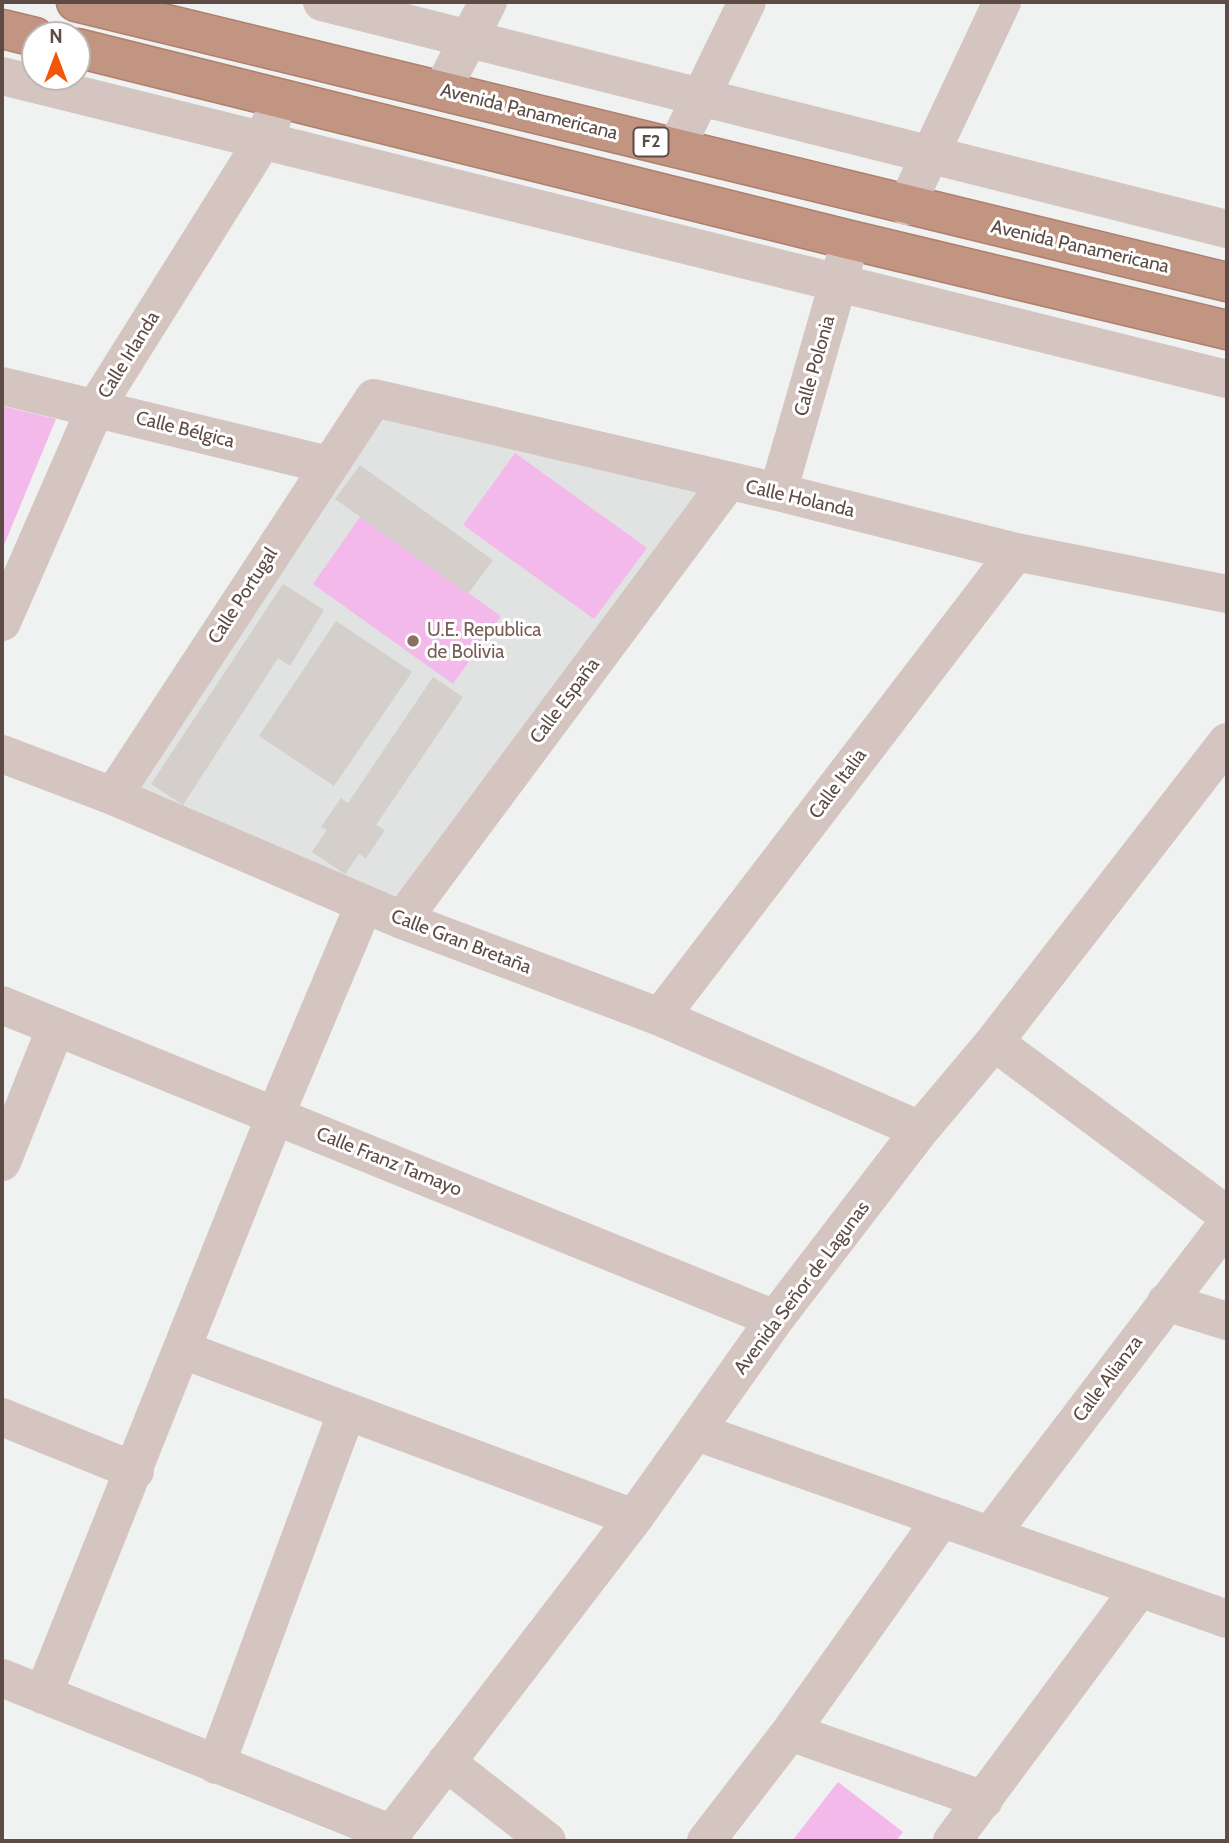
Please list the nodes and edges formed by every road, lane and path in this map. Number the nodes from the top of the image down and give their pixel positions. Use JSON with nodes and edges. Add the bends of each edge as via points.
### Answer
{"nodes":[{"id":1,"x":76,"y":2,"type":"edge"},
{"id":2,"x":322,"y":2,"type":"edge"},
{"id":3,"x":488,"y":2,"type":"edge"},
{"id":4,"x":747,"y":2,"type":"edge"},
{"id":5,"x":1002,"y":2,"type":"edge"},
{"id":6,"x":2,"y":29,"type":"edge"},
{"id":7,"x":21,"y":34,"type":"edge"},
{"id":8,"x":470,"y":40,"type":"junction"},
{"id":9,"x":91,"y":52,"type":"edge"},
{"id":10,"x":2,"y":76,"type":"edge"},
{"id":11,"x":442,"y":90,"type":"junction"},
{"id":12,"x":701,"y":99,"type":"junction"},
{"id":13,"x":281,"y":100,"type":"junction"},
{"id":14,"x":261,"y":141,"type":"junction"},
{"id":15,"x":676,"y":148,"type":"junction"},
{"id":16,"x":930,"y":156,"type":"junction"},
{"id":17,"x":906,"y":205,"type":"junction"},
{"id":18,"x":1227,"y":229,"type":"edge"},
{"id":19,"x":850,"y":240,"type":"junction"},
{"id":20,"x":1227,"y":282,"type":"edge"},
{"id":21,"x":839,"y":283,"type":"junction"},
{"id":22,"x":1227,"y":330,"type":"edge"},
{"id":23,"x":1227,"y":379,"type":"edge"},
{"id":24,"x":2,"y":386,"type":"edge"},
{"id":25,"x":374,"y":398,"type":"joint"},
{"id":26,"x":96,"y":407,"type":"junction"},
{"id":27,"x":328,"y":465,"type":"junction"},
{"id":28,"x":728,"y":482,"type":"junction"},
{"id":29,"x":778,"y":492,"type":"junction"},
{"id":30,"x":1016,"y":552,"type":"junction"},
{"id":31,"x":1227,"y":593,"type":"edge"},
{"id":32,"x":2,"y":622,"type":"edge"},
{"id":33,"x":1227,"y":742,"type":"edge"},
{"id":34,"x":2,"y":754,"type":"edge"},
{"id":35,"x":113,"y":796,"type":"junction"},
{"id":36,"x":364,"y":905,"type":"junction"},
{"id":37,"x":402,"y":920,"type":"junction"},
{"id":38,"x":2,"y":1005,"type":"edge"},
{"id":39,"x":660,"y":1017,"type":"junction"},
{"id":40,"x":56,"y":1027,"type":"junction"},
{"id":41,"x":994,"y":1042,"type":"junction"},
{"id":42,"x":275,"y":1116,"type":"junction"},
{"id":43,"x":920,"y":1130,"type":"junction"},
{"id":44,"x":2,"y":1161,"type":"edge"},
{"id":45,"x":1227,"y":1215,"type":"edge"},
{"id":46,"x":1227,"y":1224,"type":"edge"},
{"id":47,"x":1166,"y":1302,"type":"junction"},
{"id":48,"x":775,"y":1319,"type":"junction"},
{"id":49,"x":1227,"y":1321,"type":"edge"},
{"id":50,"x":183,"y":1350,"type":"junction"},
{"id":51,"x":347,"y":1411,"type":"junction"},
{"id":52,"x":2,"y":1417,"type":"edge"},
{"id":53,"x":697,"y":1432,"type":"junction"},
{"id":54,"x":135,"y":1471,"type":"junction"},
{"id":55,"x":634,"y":1518,"type":"junction"},
{"id":56,"x":942,"y":1518,"type":"junction"},
{"id":57,"x":990,"y":1535,"type":"junction"},
{"id":58,"x":1140,"y":1588,"type":"junction"},
{"id":59,"x":1227,"y":1619,"type":"edge"},
{"id":60,"x":2,"y":1678,"type":"edge"},
{"id":61,"x":43,"y":1695,"type":"junction"},
{"id":62,"x":790,"y":1732,"type":"junction"},
{"id":63,"x":446,"y":1762,"type":"junction"},
{"id":64,"x":216,"y":1765,"type":"junction"},
{"id":65,"x":984,"y":1800,"type":"junction"},
{"id":66,"x":389,"y":1838,"type":"edge"},
{"id":67,"x":547,"y":1841,"type":"edge"},
{"id":68,"x":706,"y":1841,"type":"edge"},
{"id":69,"x":952,"y":1841,"type":"edge"}],
"edges":[{"from":1,"to":11,"type":"highway","name":"Avenida Panamericana","number":"F2"},
{"from":2,"to":8,"type":"street"},
{"from":3,"to":8,"type":"street"},
{"from":4,"to":12,"type":"street"},
{"from":5,"to":16,"type":"street"},
{"from":6,"to":7,"type":"highway"},
{"from":8,"to":11,"type":"street"},
{"from":8,"to":12,"type":"street"},
{"from":9,"to":13,"type":"highway"},
{"from":10,"to":14,"type":"street"},
{"from":11,"to":15,"type":"highway","name":"Avenida Panamericana","number":"F2"},
{"from":12,"to":15,"type":"street"},
{"from":12,"to":16,"type":"street"},
{"from":13,"to":14,"type":"street","name":"Calle Irlanda"},
{"from":13,"to":19,"type":"highway"},
{"from":14,"to":21,"type":"street"},
{"from":14,"to":26,"type":"street","name":"Calle Irlanda"},
{"from":15,"to":17,"type":"highway","name":"Avenida Panamericana","number":"F2"},
{"from":16,"to":17,"type":"street"},
{"from":16,"to":18,"type":"street"},
{"from":17,"to":20,"type":"highway","name":"Avenida Panamericana","number":"F2"},
{"from":19,"to":21,"type":"street","name":"Calle Polonia"},
{"from":19,"to":22,"type":"highway"},
{"from":21,"to":23,"type":"street"},
{"from":21,"to":29,"type":"street","name":"Calle Polonia"},
{"from":24,"to":26,"type":"street","name":"Calle Bélgica"},
{"from":25,"to":27,"type":"street","name":"Calle Portugal"},
{"from":25,"to":28,"type":"street","name":"Calle Holanda"},
{"from":26,"to":27,"type":"street","name":"Calle Bélgica"},
{"from":26,"to":32,"type":"street","name":"Calle Irlanda"},
{"from":27,"to":35,"type":"street","name":"Calle Portugal"},
{"from":28,"to":29,"type":"street","name":"Calle Holanda"},
{"from":28,"to":37,"type":"street","name":"Calle España"},
{"from":29,"to":30,"type":"street","name":"Calle Holanda"},
{"from":30,"to":31,"type":"street","name":"Calle Holanda"},
{"from":30,"to":39,"type":"street","name":"Calle Italia"},
{"from":33,"to":41,"type":"street","name":"Avenida Señor de Lagunas"},
{"from":34,"to":35,"type":"street","name":"Calle Gran Bretaña"},
{"from":35,"to":36,"type":"street","name":"Calle Gran Bretaña"},
{"from":36,"to":37,"type":"street","name":"Calle Gran Bretaña"},
{"from":36,"to":42,"type":"street"},
{"from":37,"to":39,"type":"street","name":"Calle Gran Bretaña"},
{"from":38,"to":40,"type":"street","name":"Calle Franz Tamayo"},
{"from":39,"to":43,"type":"street","name":"Calle Gran Bretaña"},
{"from":40,"to":42,"type":"street","name":"Calle Franz Tamayo"},
{"from":40,"to":44,"type":"street"},
{"from":41,"to":43,"type":"street","name":"Avenida Señor de Lagunas"},
{"from":41,"to":45,"type":"street"},
{"from":42,"to":48,"type":"street","name":"Calle Franz Tamayo"},
{"from":42,"to":50,"type":"street"},
{"from":43,"to":48,"type":"street","name":"Avenida Señor de Lagunas"},
{"from":46,"to":47,"type":"street","name":"Calle Alianza"},
{"from":47,"to":49,"type":"street"},
{"from":47,"to":57,"type":"street","name":"Calle Alianza"},
{"from":48,"to":53,"type":"street","name":"Avenida Señor de Lagunas"},
{"from":50,"to":51,"type":"street"},
{"from":50,"to":54,"type":"street"},
{"from":51,"to":55,"type":"street"},
{"from":51,"to":64,"type":"street"},
{"from":52,"to":54,"type":"street"},
{"from":53,"to":55,"type":"street","name":"Avenida Señor de Lagunas"},
{"from":53,"to":56,"type":"street"},
{"from":54,"to":61,"type":"street"},
{"from":55,"to":63,"type":"street","name":"Avenida Señor de Lagunas"},
{"from":56,"to":57,"type":"street"},
{"from":56,"to":62,"type":"street"},
{"from":57,"to":58,"type":"street"},
{"from":58,"to":59,"type":"street"},
{"from":58,"to":65,"type":"street"},
{"from":60,"to":61,"type":"street"},
{"from":61,"to":64,"type":"street"},
{"from":62,"to":65,"type":"street"},
{"from":62,"to":68,"type":"street"},
{"from":63,"to":66,"type":"street","name":"Avenida Señor de Lagunas"},
{"from":63,"to":67,"type":"street"},
{"from":64,"to":66,"type":"street"},
{"from":65,"to":69,"type":"street"}]}
